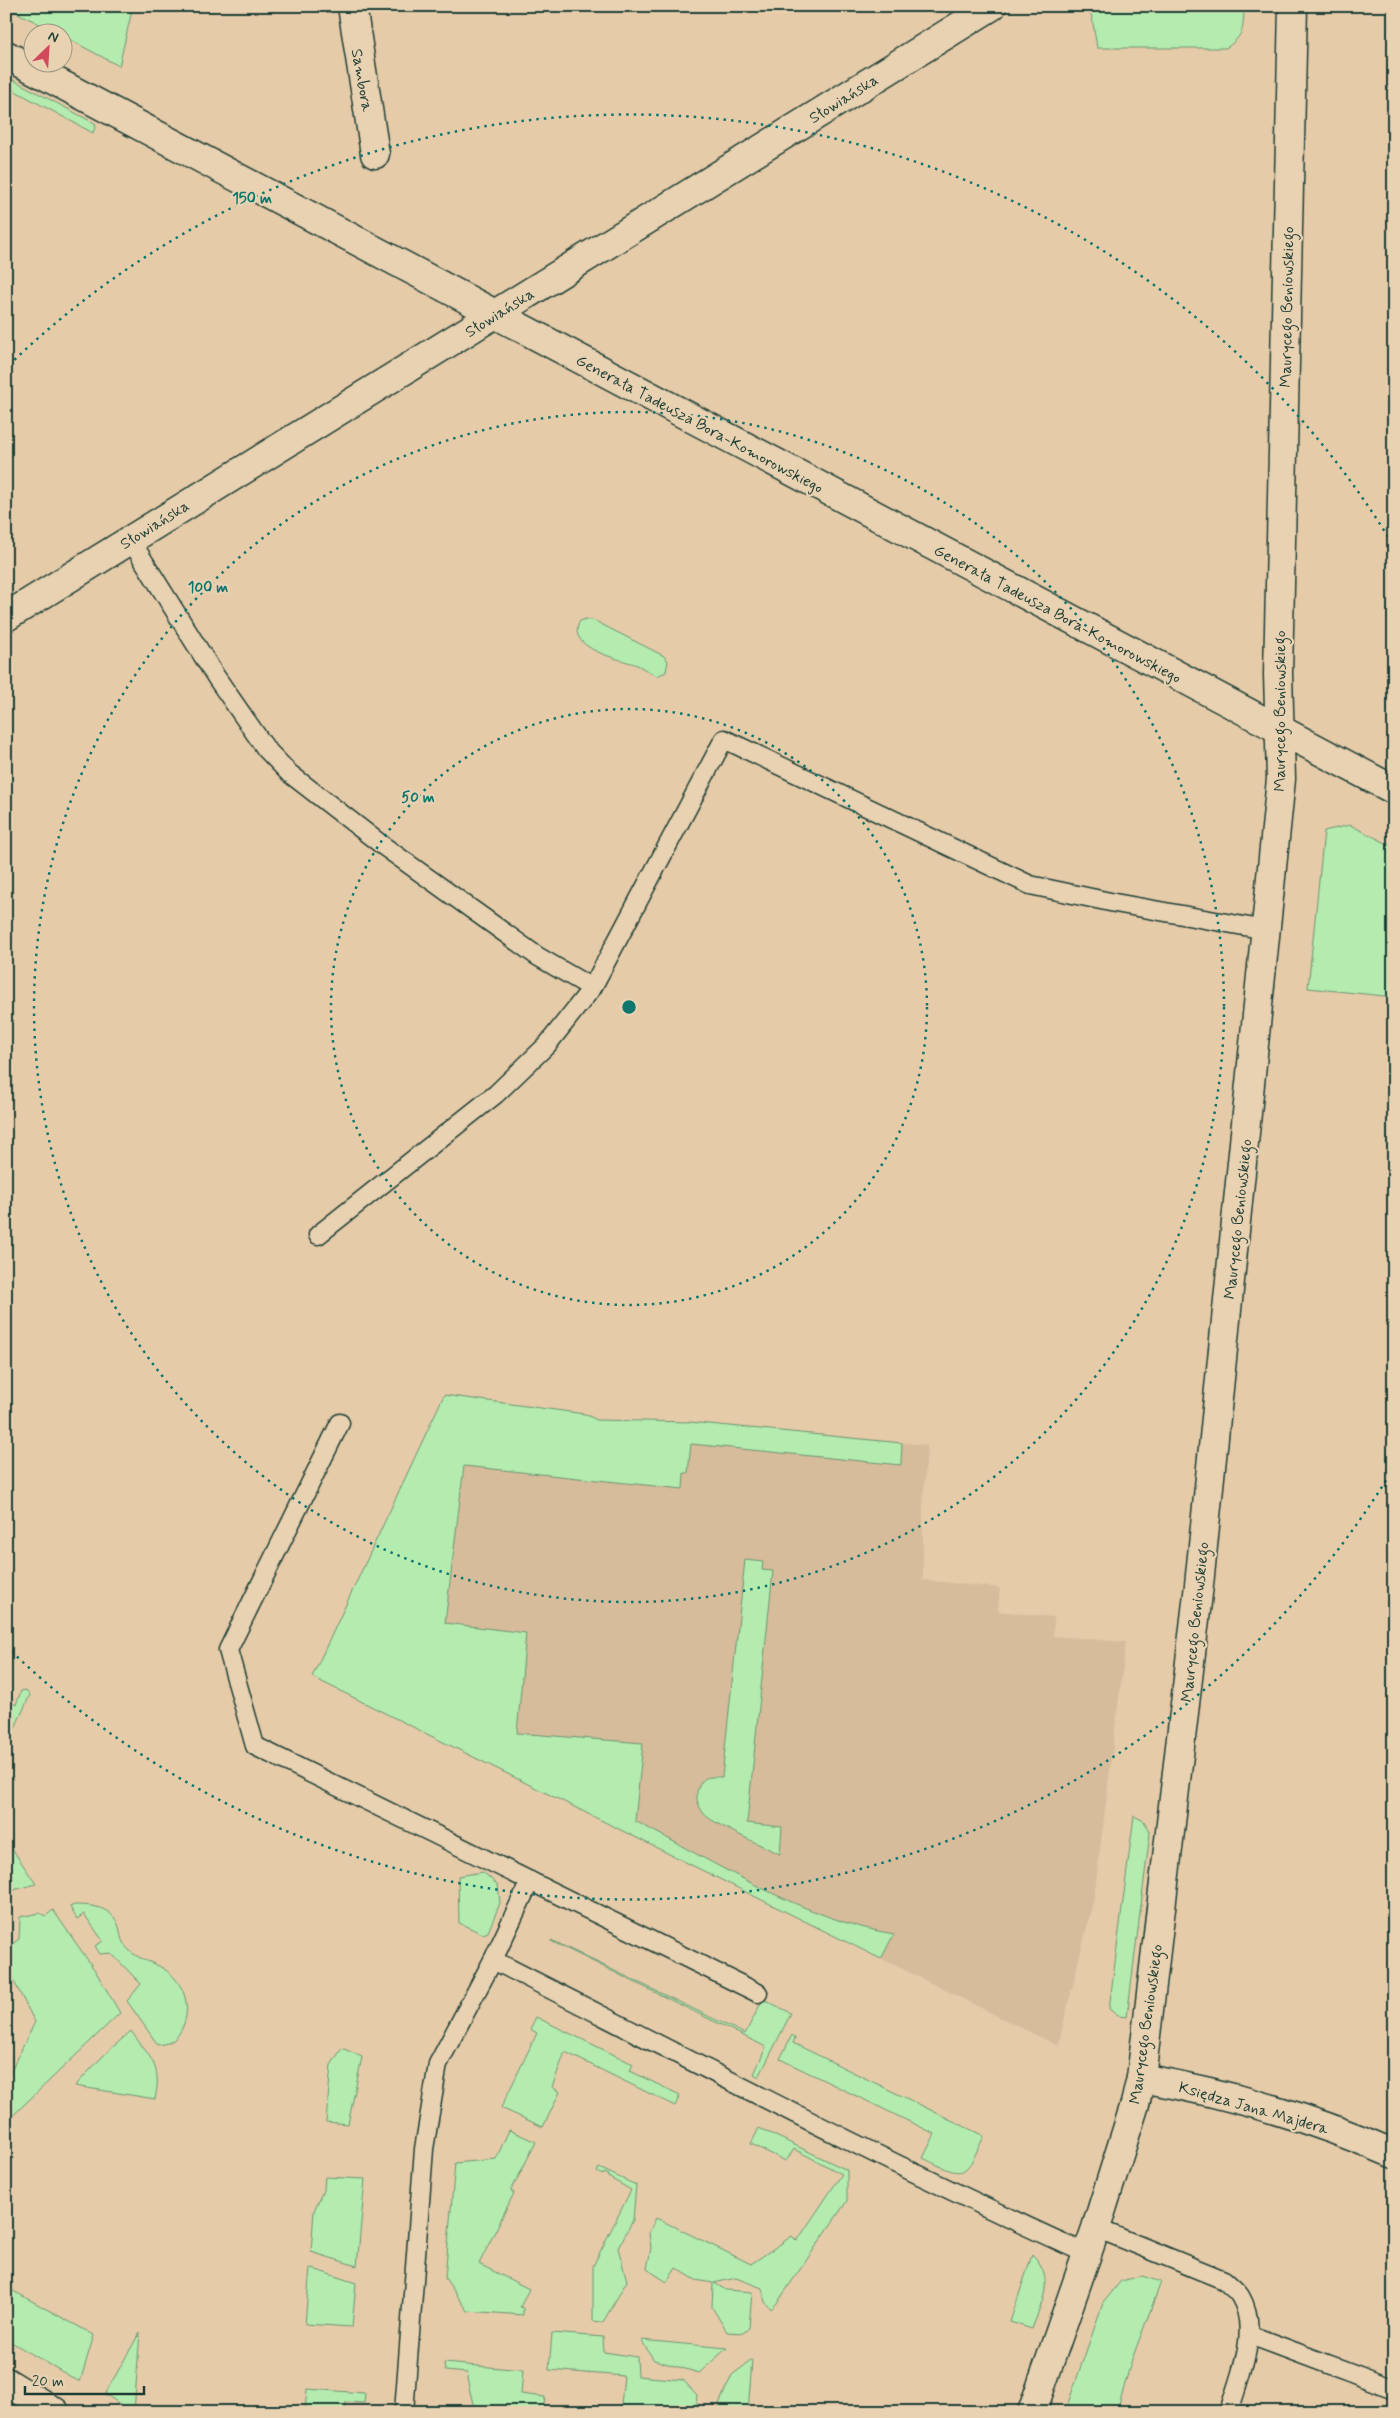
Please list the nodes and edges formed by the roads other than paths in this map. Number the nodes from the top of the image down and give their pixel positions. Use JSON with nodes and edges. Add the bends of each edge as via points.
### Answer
{"nodes":[{"id":1,"x":352,"y":6,"type":"edge"},
{"id":2,"x":992,"y":6,"type":"edge"},
{"id":3,"x":1293,"y":6,"type":"edge"},
{"id":4,"x":6,"y":55,"type":"edge"},
{"id":5,"x":375,"y":154,"type":"dead end"},
{"id":6,"x":496,"y":314,"type":"junction"},
{"id":7,"x":130,"y":539,"type":"junction"},
{"id":8,"x":6,"y":617,"type":"edge"},
{"id":9,"x":1278,"y":730,"type":"junction"},
{"id":10,"x":1394,"y":790,"type":"edge"},
{"id":11,"x":1266,"y":930,"type":"junction"},
{"id":12,"x":592,"y":988,"type":"junction"},
{"id":13,"x":318,"y":1235,"type":"dead end"},
{"id":14,"x":340,"y":1423,"type":"dead end"},
{"id":15,"x":530,"y":1881,"type":"junction"},
{"id":16,"x":493,"y":1960,"type":"junction"},
{"id":17,"x":758,"y":1993,"type":"dead end"},
{"id":18,"x":1141,"y":2078,"type":"junction"},
{"id":19,"x":1394,"y":2154,"type":"edge"},
{"id":20,"x":1096,"y":2228,"type":"junction"},
{"id":21,"x":1087,"y":2254,"type":"junction"},
{"id":22,"x":1250,"y":2335,"type":"junction"},
{"id":23,"x":6,"y":2382,"type":"edge"},
{"id":24,"x":1394,"y":2389,"type":"edge"},
{"id":25,"x":54,"y":2412,"type":"edge"},
{"id":26,"x":404,"y":2412,"type":"edge"},
{"id":27,"x":1032,"y":2412,"type":"edge"},
{"id":28,"x":1229,"y":2412,"type":"edge"}],
"edges":[{"from":1,"to":5,"type":"street","name":"Sambora"},
{"from":2,"to":6,"type":"street","name":"Słowiańska"},
{"from":3,"to":9,"type":"street","name":"Maurycego Beniowskiego"},
{"from":4,"to":6,"type":"street","name":"Generała Tadeusza Bora-Komorowskiego"},
{"from":6,"to":7,"type":"street","name":"Słowiańska"},
{"from":6,"to":9,"type":"street","name":"Generała Tadeusza Bora-Komorowskiego"},
{"from":7,"to":8,"type":"street","name":"Słowiańska"},
{"from":7,"to":12,"type":"lane","via":[[216,677],[266,749],[289,774],[530,951]]},
{"from":9,"to":10,"type":"street","name":"Generała Tadeusza Bora-Komorowskiego"},
{"from":9,"to":11,"type":"street","name":"Maurycego Beniowskiego","via":[[1281,779]]},
{"from":11,"to":12,"type":"lane","via":[[1030,884],[724,739]]},
{"from":11,"to":18,"type":"street","name":"Maurycego Beniowskiego","via":[[1199,1585]]},
{"from":12,"to":13,"type":"lane","via":[[547,1045],[496,1094]]},
{"from":14,"to":15,"type":"lane","via":[[228,1650],[255,1746]]},
{"from":15,"to":16,"type":"lane"},
{"from":15,"to":17,"type":"lane"},
{"from":16,"to":21,"type":"lane","via":[[755,2093]]},
{"from":16,"to":26,"type":"lane","via":[[438,2064],[424,2149]]},
{"from":18,"to":19,"type":"street","name":"Księdza Jana Majdera","via":[[1281,2111],[1355,2136]]},
{"from":18,"to":20,"type":"street","name":"Maurycego Beniowskiego"},
{"from":20,"to":21,"type":"street","name":"Maurycego Beniowskiego"},
{"from":20,"to":22,"type":"lane","via":[[1224,2280],[1240,2296],[1247,2313]]},
{"from":21,"to":27,"type":"street","name":"Maurycego Beniowskiego"},
{"from":22,"to":24,"type":"lane"},
{"from":22,"to":28,"type":"lane"},
{"from":23,"to":25,"type":"street"}]}
